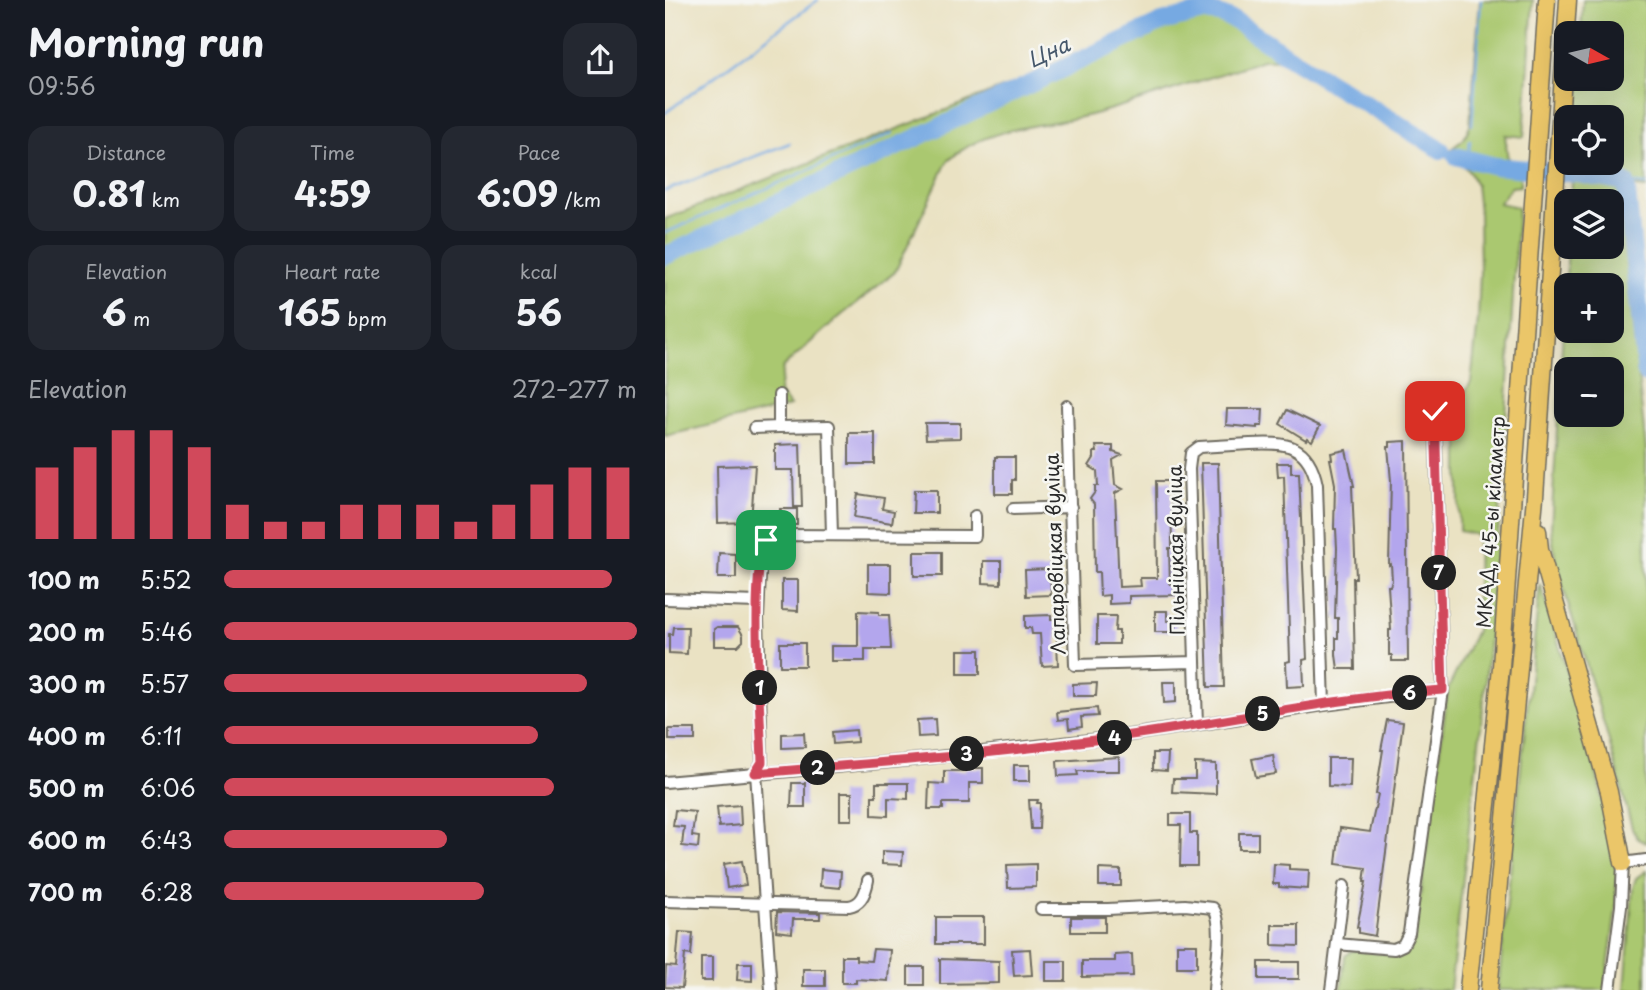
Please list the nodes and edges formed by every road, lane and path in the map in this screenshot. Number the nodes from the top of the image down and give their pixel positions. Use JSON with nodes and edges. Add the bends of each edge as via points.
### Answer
{"nodes":[{"id":1,"x":1547,"y":0,"type":"edge"},
{"id":2,"x":1568,"y":0,"type":"edge"},
{"id":3,"x":779,"y":395,"type":"dead end"},
{"id":4,"x":1067,"y":406,"type":"dead end"},
{"id":5,"x":1435,"y":411,"type":"dead end"},
{"id":6,"x":779,"y":427,"type":"junction"},
{"id":7,"x":754,"y":428,"type":"dead end"},
{"id":8,"x":1535,"y":497,"type":"junction"},
{"id":9,"x":1071,"y":507,"type":"junction"},
{"id":10,"x":1013,"y":509,"type":"dead end"},
{"id":11,"x":975,"y":516,"type":"dead end"},
{"id":12,"x":832,"y":535,"type":"junction"},
{"id":13,"x":665,"y":599,"type":"edge"},
{"id":14,"x":758,"y":603,"type":"junction"},
{"id":15,"x":1194,"y":662,"type":"junction"},
{"id":16,"x":1443,"y":690,"type":"junction"},
{"id":17,"x":1324,"y":705,"type":"junction"},
{"id":18,"x":1197,"y":725,"type":"junction"},
{"id":19,"x":755,"y":773,"type":"junction"},
{"id":20,"x":665,"y":782,"type":"edge"},
{"id":21,"x":1646,"y":860,"type":"edge"},
{"id":22,"x":1623,"y":863,"type":"junction"},
{"id":23,"x":868,"y":880,"type":"dead end"},
{"id":24,"x":1344,"y":886,"type":"dead end"},
{"id":25,"x":665,"y":901,"type":"edge"},
{"id":26,"x":765,"y":904,"type":"junction"},
{"id":27,"x":1041,"y":909,"type":"dead end"},
{"id":28,"x":1337,"y":944,"type":"junction"},
{"id":29,"x":771,"y":990,"type":"edge"},
{"id":30,"x":1214,"y":990,"type":"edge"},
{"id":31,"x":1331,"y":990,"type":"edge"},
{"id":32,"x":1468,"y":990,"type":"edge"},
{"id":33,"x":1489,"y":990,"type":"edge"},
{"id":34,"x":1610,"y":990,"type":"edge"}],
"edges":[{"from":1,"to":32,"type":"highway","name":"МКАД, 45-ы кіламетр","via":[[1500,667]]},
{"from":2,"to":8,"type":"highway"},
{"from":3,"to":6,"type":"street"},
{"from":4,"to":9,"type":"street","name":"Лапаровіцкая вуліца"},
{"from":5,"to":16,"type":"street"},
{"from":6,"to":7,"type":"street"},
{"from":6,"to":12,"type":"street","via":[[829,426]]},
{"from":8,"to":22,"type":"highway","via":[[1541,548],[1609,792]]},
{"from":8,"to":33,"type":"highway"},
{"from":9,"to":10,"type":"street"},
{"from":9,"to":15,"type":"street","name":"Лапаровіцкая вуліца","via":[[1075,665]]},
{"from":11,"to":12,"type":"street","via":[[975,536]]},
{"from":12,"to":14,"type":"street","via":[[768,538],[761,553]]},
{"from":13,"to":14,"type":"street"},
{"from":14,"to":19,"type":"street","via":[[762,762]]},
{"from":15,"to":17,"type":"street","name":"Пільніцкая вуліца","via":[[1191,453],[1199,447],[1287,445],[1307,459],[1317,485]]},
{"from":15,"to":18,"type":"street","name":"Пільніцкая вуліца"},
{"from":16,"to":17,"type":"street"},
{"from":16,"to":28,"type":"street","via":[[1407,941],[1394,948]]},
{"from":17,"to":18,"type":"street"},
{"from":18,"to":19,"type":"street","via":[[902,761]]},
{"from":19,"to":20,"type":"street"},
{"from":19,"to":26,"type":"street"},
{"from":21,"to":22,"type":"street"},
{"from":22,"to":34,"type":"street"},
{"from":23,"to":26,"type":"street","via":[[855,905]]},
{"from":24,"to":28,"type":"street"},
{"from":25,"to":26,"type":"street"},
{"from":26,"to":29,"type":"street"},
{"from":27,"to":30,"type":"street","via":[[1213,908],[1218,934]]},
{"from":28,"to":31,"type":"street"}]}
